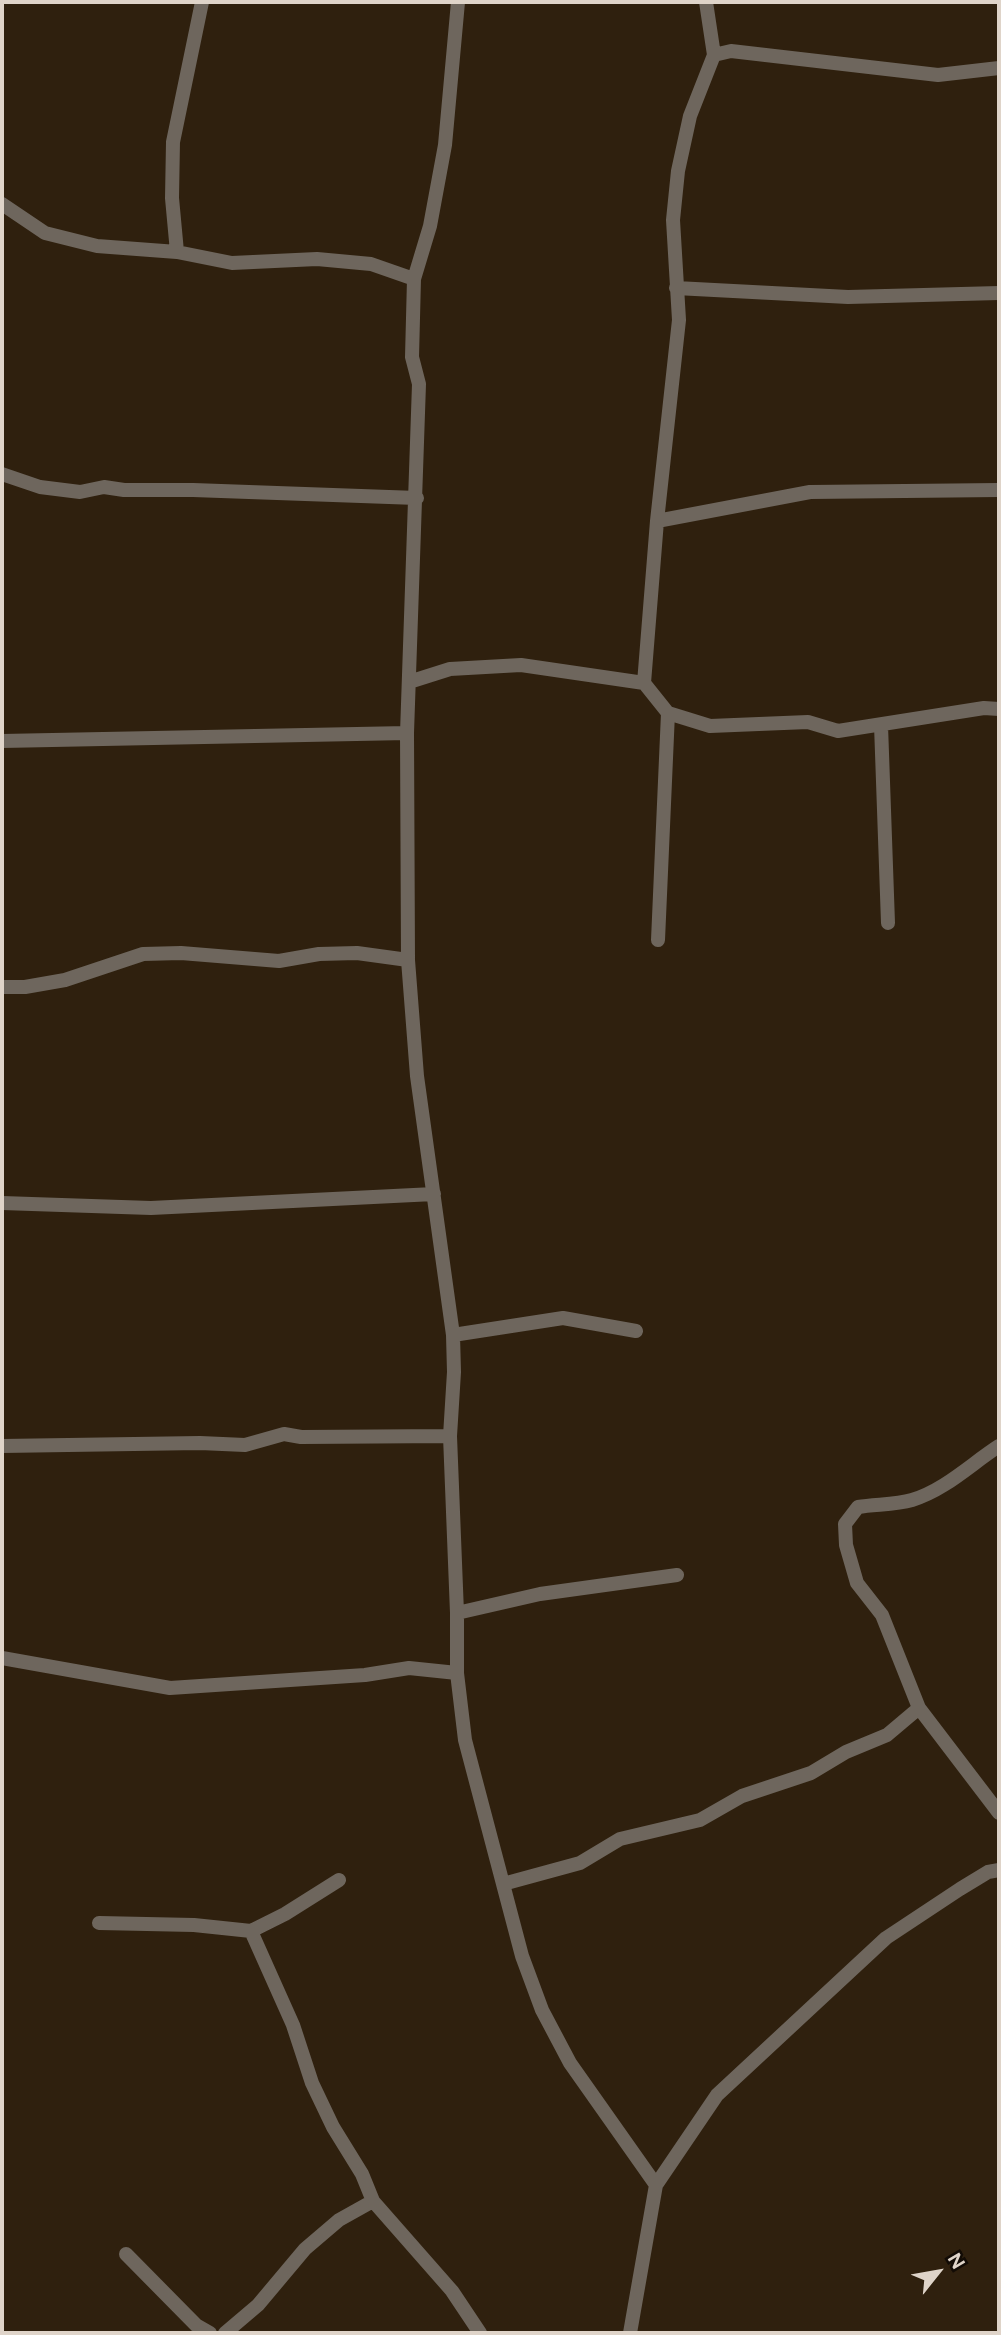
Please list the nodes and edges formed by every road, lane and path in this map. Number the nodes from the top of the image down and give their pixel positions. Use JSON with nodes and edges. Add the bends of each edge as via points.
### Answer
{"nodes":[{"id":1,"x":202,"y":2,"type":"edge"},
{"id":2,"x":458,"y":2,"type":"edge"},
{"id":3,"x":706,"y":2,"type":"edge"},
{"id":4,"x":714,"y":55,"type":"junction"},
{"id":5,"x":999,"y":68,"type":"edge"},
{"id":6,"x":2,"y":204,"type":"edge"},
{"id":7,"x":177,"y":252,"type":"junction"},
{"id":8,"x":414,"y":279,"type":"junction"},
{"id":9,"x":676,"y":288,"type":"junction"},
{"id":10,"x":999,"y":293,"type":"edge"},
{"id":11,"x":2,"y":474,"type":"edge"},
{"id":12,"x":999,"y":490,"type":"edge"},
{"id":13,"x":417,"y":498,"type":"junction"},
{"id":14,"x":657,"y":521,"type":"junction"},
{"id":15,"x":410,"y":682,"type":"junction"},
{"id":16,"x":644,"y":682,"type":"junction"},
{"id":17,"x":999,"y":709,"type":"edge"},
{"id":18,"x":668,"y":713,"type":"junction"},
{"id":19,"x":881,"y":725,"type":"junction"},
{"id":20,"x":407,"y":733,"type":"junction"},
{"id":21,"x":2,"y":741,"type":"edge"},
{"id":22,"x":888,"y":923,"type":"dead end"},
{"id":23,"x":658,"y":940,"type":"dead end"},
{"id":24,"x":408,"y":960,"type":"junction"},
{"id":25,"x":2,"y":987,"type":"edge"},
{"id":26,"x":434,"y":1194,"type":"junction"},
{"id":27,"x":2,"y":1203,"type":"edge"},
{"id":28,"x":636,"y":1331,"type":"dead end"},
{"id":29,"x":453,"y":1335,"type":"junction"},
{"id":30,"x":450,"y":1436,"type":"junction"},
{"id":31,"x":2,"y":1446,"type":"edge"},
{"id":32,"x":999,"y":1446,"type":"edge"},
{"id":33,"x":677,"y":1575,"type":"dead end"},
{"id":34,"x":457,"y":1613,"type":"junction"},
{"id":35,"x":2,"y":1658,"type":"edge"},
{"id":36,"x":457,"y":1673,"type":"junction"},
{"id":37,"x":919,"y":1708,"type":"junction"},
{"id":38,"x":999,"y":1813,"type":"edge"},
{"id":39,"x":999,"y":1870,"type":"edge"},
{"id":40,"x":339,"y":1880,"type":"dead end"},
{"id":41,"x":503,"y":1885,"type":"junction"},
{"id":42,"x":99,"y":1923,"type":"dead end"},
{"id":43,"x":251,"y":1931,"type":"junction"},
{"id":44,"x":656,"y":2185,"type":"junction"},
{"id":45,"x":373,"y":2201,"type":"junction"},
{"id":46,"x":126,"y":2254,"type":"dead end"},
{"id":47,"x":210,"y":2333,"type":"edge"},
{"id":48,"x":225,"y":2333,"type":"edge"},
{"id":49,"x":480,"y":2333,"type":"edge"},
{"id":50,"x":630,"y":2333,"type":"edge"}],
"edges":[{"from":1,"to":7,"type":"street","via":[[173,142]]},
{"from":2,"to":8,"type":"street","via":[[445,145],[430,226]]},
{"from":3,"to":4,"type":"street"},
{"from":4,"to":5,"type":"street","via":[[731,51],[937,75]]},
{"from":4,"to":9,"type":"street","via":[[690,116],[678,170],[673,220]]},
{"from":6,"to":7,"type":"street","via":[[45,233],[97,246]]},
{"from":7,"to":8,"type":"street","via":[[232,263],[317,259],[371,264]]},
{"from":8,"to":13,"type":"street","via":[[412,357],[419,384]]},
{"from":9,"to":10,"type":"street","via":[[848,297]]},
{"from":9,"to":14,"type":"street","via":[[679,320]]},
{"from":11,"to":13,"type":"street","via":[[40,487],[80,492],[104,487]]},
{"from":12,"to":14,"type":"street","via":[[810,492]]},
{"from":13,"to":15,"type":"street"},
{"from":14,"to":16,"type":"street"},
{"from":15,"to":16,"type":"street","via":[[450,669],[521,665]]},
{"from":15,"to":20,"type":"street"},
{"from":16,"to":18,"type":"street"},
{"from":17,"to":19,"type":"street"},
{"from":18,"to":19,"type":"street","via":[[710,726],[807,722],[838,731]]},
{"from":18,"to":23,"type":"street"},
{"from":19,"to":22,"type":"street"},
{"from":20,"to":21,"type":"street"},
{"from":20,"to":24,"type":"street"},
{"from":24,"to":25,"type":"street","via":[[357,953],[279,961],[143,954],[65,979]]},
{"from":24,"to":26,"type":"street","via":[[417,1076]]},
{"from":26,"to":27,"type":"street","via":[[151,1208]]},
{"from":26,"to":29,"type":"street"},
{"from":28,"to":29,"type":"street","via":[[563,1318]]},
{"from":29,"to":30,"type":"street"},
{"from":30,"to":31,"type":"street","via":[[284,1434],[245,1445]]},
{"from":30,"to":34,"type":"street"},
{"from":32,"to":37,"type":"street","via":[[942,1486],[911,1500],[858,1507],[845,1524],[846,1545],[858,1583],[882,1615]]},
{"from":33,"to":34,"type":"street","via":[[541,1594]]},
{"from":34,"to":36,"type":"street"},
{"from":35,"to":36,"type":"street","via":[[170,1688],[409,1668]]},
{"from":36,"to":41,"type":"street","via":[[465,1740]]},
{"from":37,"to":38,"type":"street"},
{"from":37,"to":41,"type":"street","via":[[887,1735],[811,1773],[742,1796],[700,1820],[620,1839],[580,1863]]},
{"from":39,"to":44,"type":"street","via":[[988,1872],[886,1938],[717,2095]]},
{"from":40,"to":43,"type":"street"},
{"from":41,"to":44,"type":"street","via":[[542,2010],[570,2063]]},
{"from":42,"to":43,"type":"street"},
{"from":43,"to":45,"type":"street","via":[[318,2094]]},
{"from":44,"to":50,"type":"street"},
{"from":45,"to":48,"type":"street","via":[[339,2220],[305,2249],[258,2305]]},
{"from":45,"to":49,"type":"street","via":[[452,2291]]},
{"from":46,"to":47,"type":"street","via":[[196,2325]]}]}
